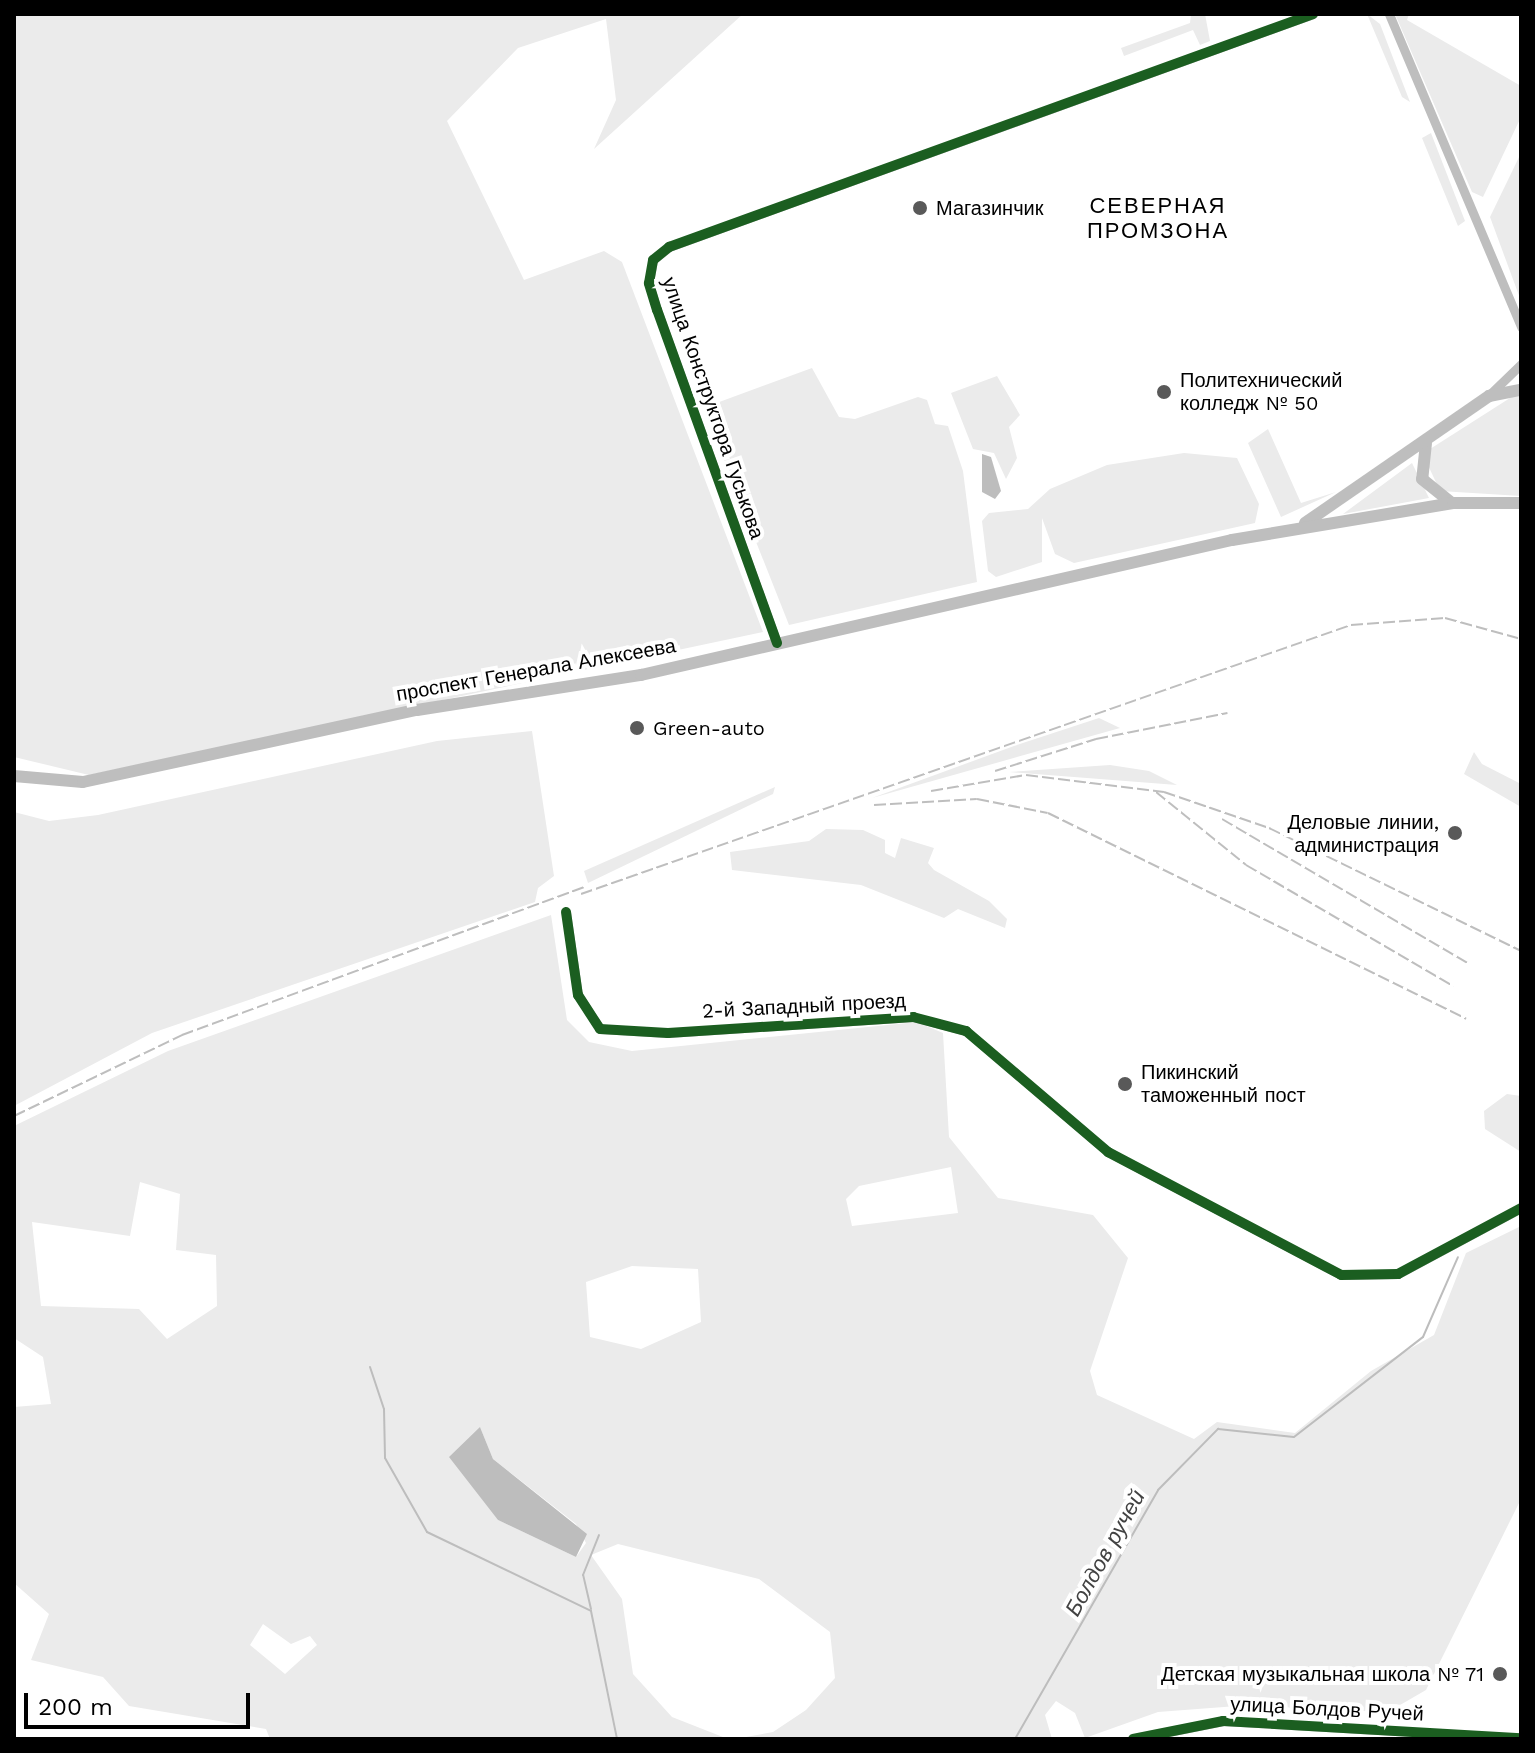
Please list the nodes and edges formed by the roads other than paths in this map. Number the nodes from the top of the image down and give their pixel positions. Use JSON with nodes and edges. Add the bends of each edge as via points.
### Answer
{"nodes":[{"id":1,"x":1313,"y":14,"type":"edge"},
{"id":2,"x":1389,"y":14,"type":"edge"},
{"id":3,"x":1521,"y":327,"type":"edge"},
{"id":4,"x":1521,"y":364,"type":"edge"},
{"id":5,"x":1521,"y":390,"type":"edge"},
{"id":6,"x":1489,"y":396,"type":"junction"},
{"id":7,"x":1427,"y":440,"type":"junction"},
{"id":8,"x":1453,"y":503,"type":"junction"},
{"id":9,"x":1521,"y":503,"type":"edge"},
{"id":10,"x":1298,"y":528,"type":"junction"},
{"id":11,"x":777,"y":643,"type":"junction"},
{"id":12,"x":14,"y":776,"type":"edge"},
{"id":13,"x":566,"y":912,"type":"dead end"},
{"id":14,"x":1521,"y":1208,"type":"edge"},
{"id":15,"x":1521,"y":1738,"type":"edge"},
{"id":16,"x":1133,"y":1739,"type":"edge"}],
"edges":[{"from":1,"to":11,"type":"street","name":"улица Конструктора Гуськова","via":[[659,253],[649,283]]},
{"from":2,"to":3,"type":"street"},
{"from":4,"to":6,"type":"street"},
{"from":5,"to":6,"type":"main road","name":"проспект Генерала Алексеева"},
{"from":6,"to":7,"type":"main road","name":"проспект Генерала Алексеева"},
{"from":7,"to":8,"type":"main road","via":[[1422,479]]},
{"from":7,"to":10,"type":"main road","name":"проспект Генерала Алексеева"},
{"from":8,"to":9,"type":"main road","name":"проспект Генерала Алексеева"},
{"from":8,"to":10,"type":"main road","name":"проспект Генерала Алексеева"},
{"from":10,"to":11,"type":"main road","name":"проспект Генерала Алексеева"},
{"from":11,"to":12,"type":"main road","name":"проспект Генерала Алексеева","via":[[83,782]]},
{"from":13,"to":14,"type":"street","name":"2-й Западный проезд","via":[[578,995],[600,1029],[668,1033],[913,1017],[966,1031],[1108,1152],[1341,1275],[1398,1274]]},
{"from":15,"to":16,"type":"street","name":"улица Болдов Ручей","via":[[1223,1721]]}]}
